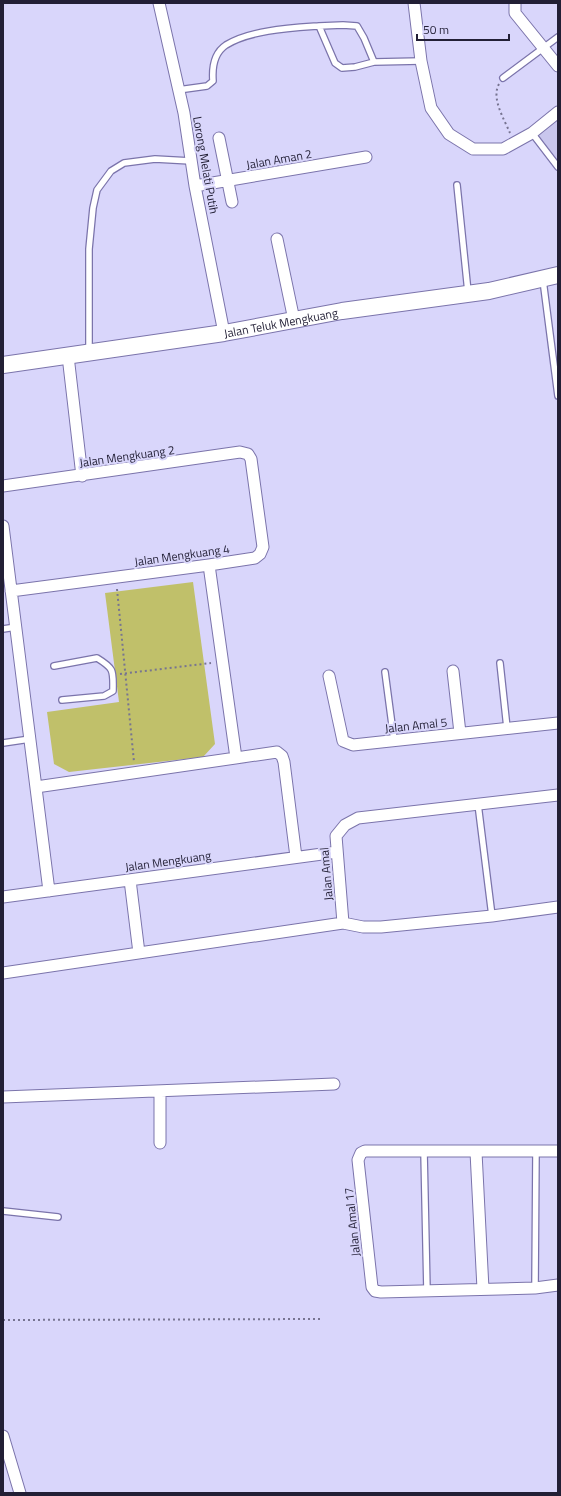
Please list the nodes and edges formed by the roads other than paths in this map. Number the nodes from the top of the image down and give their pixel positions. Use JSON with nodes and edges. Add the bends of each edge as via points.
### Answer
{"nodes":[{"id":1,"x":159,"y":3,"type":"edge"},
{"id":2,"x":414,"y":3,"type":"edge"},
{"id":3,"x":515,"y":3,"type":"edge"},
{"id":4,"x":319,"y":26,"type":"junction"},
{"id":5,"x":558,"y":37,"type":"edge"},
{"id":6,"x":544,"y":48,"type":"junction"},
{"id":7,"x":421,"y":61,"type":"junction"},
{"id":8,"x":374,"y":62,"type":"junction"},
{"id":9,"x":558,"y":66,"type":"edge"},
{"id":10,"x":503,"y":78,"type":"road end"},
{"id":11,"x":178,"y":90,"type":"junction"},
{"id":12,"x":558,"y":112,"type":"edge"},
{"id":13,"x":532,"y":133,"type":"junction"},
{"id":14,"x":219,"y":138,"type":"dead end"},
{"id":15,"x":366,"y":157,"type":"dead end"},
{"id":16,"x":191,"y":162,"type":"junction"},
{"id":17,"x":558,"y":167,"type":"edge"},
{"id":18,"x":228,"y":181,"type":"junction"},
{"id":19,"x":457,"y":185,"type":"dead end"},
{"id":20,"x":195,"y":186,"type":"junction"},
{"id":21,"x":232,"y":202,"type":"dead end"},
{"id":22,"x":277,"y":238,"type":"dead end"},
{"id":23,"x":551,"y":278,"type":"edge"},
{"id":24,"x":468,"y":294,"type":"junction"},
{"id":25,"x":294,"y":320,"type":"junction"},
{"id":26,"x":224,"y":333,"type":"junction"},
{"id":27,"x":89,"y":352,"type":"junction"},
{"id":28,"x":68,"y":356,"type":"junction"},
{"id":29,"x":3,"y":365,"type":"edge"},
{"id":30,"x":558,"y":396,"type":"edge"},
{"id":31,"x":251,"y":459,"type":"joint"},
{"id":32,"x":82,"y":476,"type":"junction"},
{"id":33,"x":3,"y":486,"type":"edge"},
{"id":34,"x":3,"y":526,"type":"edge"},
{"id":35,"x":209,"y":566,"type":"junction"},
{"id":36,"x":11,"y":592,"type":"junction"},
{"id":37,"x":16,"y":627,"type":"junction"},
{"id":38,"x":3,"y":629,"type":"edge"},
{"id":39,"x":500,"y":663,"type":"dead end"},
{"id":40,"x":54,"y":666,"type":"dead end"},
{"id":41,"x":453,"y":671,"type":"dead end"},
{"id":42,"x":385,"y":672,"type":"dead end"},
{"id":43,"x":329,"y":676,"type":"dead end"},
{"id":44,"x":62,"y":700,"type":"dead end"},
{"id":45,"x":558,"y":723,"type":"edge"},
{"id":46,"x":507,"y":728,"type":"junction"},
{"id":47,"x":460,"y":733,"type":"junction"},
{"id":48,"x":30,"y":739,"type":"junction"},
{"id":49,"x":394,"y":740,"type":"junction"},
{"id":50,"x":3,"y":743,"type":"edge"},
{"id":51,"x":236,"y":758,"type":"junction"},
{"id":52,"x":36,"y":787,"type":"junction"},
{"id":53,"x":558,"y":795,"type":"edge"},
{"id":54,"x":478,"y":804,"type":"junction"},
{"id":55,"x":337,"y":852,"type":"junction"},
{"id":56,"x":296,"y":857,"type":"junction"},
{"id":57,"x":130,"y":880,"type":"junction"},
{"id":58,"x":49,"y":891,"type":"junction"},
{"id":59,"x":3,"y":897,"type":"edge"},
{"id":60,"x":558,"y":907,"type":"edge"},
{"id":61,"x":492,"y":916,"type":"junction"},
{"id":62,"x":343,"y":922,"type":"junction"},
{"id":63,"x":139,"y":953,"type":"junction"},
{"id":64,"x":3,"y":973,"type":"edge"},
{"id":65,"x":334,"y":1084,"type":"dead end"},
{"id":66,"x":160,"y":1091,"type":"junction"},
{"id":67,"x":3,"y":1097,"type":"edge"},
{"id":68,"x":160,"y":1143,"type":"dead end"},
{"id":69,"x":536,"y":1151,"type":"junction"},
{"id":70,"x":558,"y":1151,"type":"edge"},
{"id":71,"x":424,"y":1152,"type":"junction"},
{"id":72,"x":476,"y":1152,"type":"junction"},
{"id":73,"x":3,"y":1211,"type":"edge"},
{"id":74,"x":58,"y":1217,"type":"dead end"},
{"id":75,"x":558,"y":1285,"type":"edge"},
{"id":76,"x":535,"y":1288,"type":"junction"},
{"id":77,"x":482,"y":1289,"type":"junction"},
{"id":78,"x":426,"y":1291,"type":"junction"},
{"id":79,"x":3,"y":1436,"type":"edge"},
{"id":80,"x":20,"y":1493,"type":"edge"}],
"edges":[{"from":1,"to":11,"type":"street","name":"Lorong Melati Putih"},
{"from":2,"to":7,"type":"street"},
{"from":3,"to":6,"type":"street","via":[[515,12]]},
{"from":4,"to":8,"type":"lane","via":[[357,26]]},
{"from":4,"to":8,"type":"lane","via":[[335,62],[342,68]]},
{"from":4,"to":11,"type":"lane","via":[[253,33],[225,45],[212,67],[213,81],[207,86]]},
{"from":5,"to":6,"type":"lane"},
{"from":6,"to":9,"type":"street"},
{"from":6,"to":10,"type":"lane"},
{"from":7,"to":8,"type":"lane"},
{"from":7,"to":13,"type":"street","via":[[431,108],[449,134],[473,149],[503,149]]},
{"from":11,"to":16,"type":"street","name":"Lorong Melati Putih"},
{"from":12,"to":13,"type":"street"},
{"from":13,"to":17,"type":"lane"},
{"from":14,"to":18,"type":"street"},
{"from":15,"to":18,"type":"street","name":"Jalan Aman 2"},
{"from":16,"to":20,"type":"street","name":"Lorong Melati Putih"},
{"from":16,"to":27,"type":"lane","via":[[155,159],[124,163],[112,171],[97,190],[89,249]]},
{"from":18,"to":20,"type":"street","name":"Jalan Aman 2"},
{"from":18,"to":21,"type":"street"},
{"from":19,"to":24,"type":"lane"},
{"from":20,"to":26,"type":"street","name":"Lorong Melati Putih"},
{"from":22,"to":25,"type":"street"},
{"from":23,"to":24,"type":"street","name":"Jalan Teluk Mengkuang"},
{"from":23,"to":30,"type":"lane"},
{"from":24,"to":25,"type":"street","name":"Jalan Teluk Mengkuang"},
{"from":25,"to":26,"type":"street","name":"Jalan Teluk Mengkuang"},
{"from":26,"to":27,"type":"street","name":"Jalan Teluk Mengkuang"},
{"from":27,"to":28,"type":"street","name":"Jalan Teluk Mengkuang"},
{"from":28,"to":29,"type":"street","name":"Jalan Teluk Mengkuang"},
{"from":28,"to":32,"type":"street"},
{"from":31,"to":32,"type":"street","name":"Jalan Mengkuang 2","via":[[248,454],[240,452]]},
{"from":31,"to":35,"type":"street","name":"Jalan Mengkuang 4","via":[[264,547],[254,558]]},
{"from":32,"to":33,"type":"street","name":"Jalan Mengkuang 2"},
{"from":34,"to":36,"type":"street"},
{"from":35,"to":36,"type":"street","name":"Jalan Mengkuang 4"},
{"from":35,"to":51,"type":"street"},
{"from":36,"to":37,"type":"street"},
{"from":37,"to":38,"type":"lane"},
{"from":37,"to":48,"type":"street"},
{"from":39,"to":46,"type":"lane"},
{"from":40,"to":44,"type":"lane","via":[[97,658],[109,665],[113,675],[113,691],[104,696]]},
{"from":41,"to":47,"type":"street"},
{"from":42,"to":49,"type":"lane"},
{"from":43,"to":49,"type":"street","name":"Jalan Amal 5","via":[[343,741],[353,744]]},
{"from":45,"to":46,"type":"street","name":"Jalan Amal 5"},
{"from":46,"to":47,"type":"street","name":"Jalan Amal 5"},
{"from":47,"to":49,"type":"street","name":"Jalan Amal 5"},
{"from":48,"to":50,"type":"lane"},
{"from":48,"to":52,"type":"street"},
{"from":51,"to":52,"type":"street"},
{"from":51,"to":56,"type":"street","via":[[277,752],[282,756]]},
{"from":52,"to":58,"type":"street"},
{"from":53,"to":54,"type":"street","name":"Jalan Amal"},
{"from":54,"to":55,"type":"street","name":"Jalan Amal","via":[[358,818],[345,825],[336,836]]},
{"from":54,"to":61,"type":"lane"},
{"from":55,"to":56,"type":"street","name":"Jalan Mengkuang"},
{"from":55,"to":62,"type":"street","name":"Jalan Amal"},
{"from":56,"to":57,"type":"street","name":"Jalan Mengkuang"},
{"from":57,"to":58,"type":"street","name":"Jalan Mengkuang"},
{"from":57,"to":63,"type":"street"},
{"from":58,"to":59,"type":"street","name":"Jalan Mengkuang"},
{"from":60,"to":61,"type":"street"},
{"from":61,"to":62,"type":"street","via":[[381,927],[363,927]]},
{"from":62,"to":63,"type":"street"},
{"from":63,"to":64,"type":"street"},
{"from":65,"to":66,"type":"street"},
{"from":66,"to":67,"type":"street"},
{"from":66,"to":68,"type":"street"},
{"from":69,"to":70,"type":"street"},
{"from":69,"to":72,"type":"street"},
{"from":69,"to":76,"type":"lane"},
{"from":71,"to":72,"type":"street"},
{"from":71,"to":78,"type":"lane"},
{"from":71,"to":78,"type":"street","name":"Jalan Amal 17","via":[[365,1151],[360,1153],[358,1160],[372,1287],[381,1292]]},
{"from":72,"to":77,"type":"street"},
{"from":73,"to":74,"type":"lane"},
{"from":75,"to":76,"type":"street"},
{"from":76,"to":77,"type":"street"},
{"from":77,"to":78,"type":"street"},
{"from":79,"to":80,"type":"street"}]}
